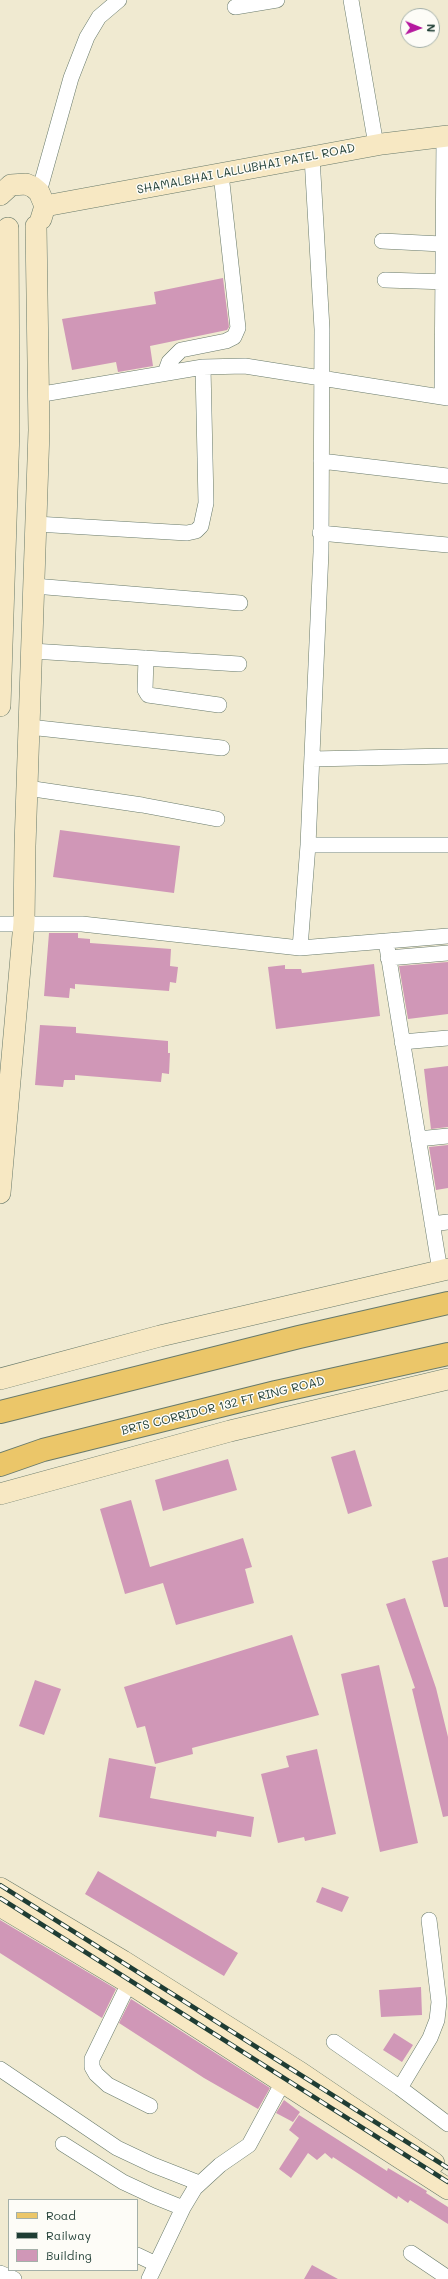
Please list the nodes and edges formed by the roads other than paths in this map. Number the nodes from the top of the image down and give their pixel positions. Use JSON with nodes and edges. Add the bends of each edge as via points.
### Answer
{"nodes":[{"id":1,"x":118,"y":0,"type":"edge"},
{"id":2,"x":278,"y":0,"type":"edge"},
{"id":3,"x":351,"y":0,"type":"edge"},
{"id":4,"x":235,"y":7,"type":"dead end"},
{"id":5,"x":446,"y":136,"type":"edge"},
{"id":6,"x":376,"y":145,"type":"junction"},
{"id":7,"x":312,"y":157,"type":"junction"},
{"id":8,"x":221,"y":174,"type":"junction"},
{"id":9,"x":0,"y":195,"type":"edge"},
{"id":10,"x":42,"y":199,"type":"junction"},
{"id":11,"x":4,"y":223,"type":"edge"},
{"id":12,"x":36,"y":226,"type":"junction"},
{"id":13,"x":382,"y":241,"type":"dead end"},
{"id":14,"x":442,"y":244,"type":"junction"},
{"id":15,"x":385,"y":280,"type":"dead end"},
{"id":16,"x":445,"y":282,"type":"edge"},
{"id":17,"x":203,"y":367,"type":"junction"},
{"id":18,"x":165,"y":374,"type":"junction"},
{"id":19,"x":322,"y":378,"type":"junction"},
{"id":20,"x":37,"y":395,"type":"junction"},
{"id":21,"x":445,"y":396,"type":"edge"},
{"id":22,"x":321,"y":461,"type":"junction"},
{"id":23,"x":448,"y":476,"type":"edge"},
{"id":24,"x":3,"y":510,"type":"edge"},
{"id":25,"x":36,"y":524,"type":"junction"},
{"id":26,"x":320,"y":533,"type":"junction"},
{"id":27,"x":448,"y":545,"type":"edge"},
{"id":28,"x":34,"y":586,"type":"junction"},
{"id":29,"x":240,"y":603,"type":"dead end"},
{"id":30,"x":32,"y":651,"type":"junction"},
{"id":31,"x":146,"y":658,"type":"junction"},
{"id":32,"x":239,"y":664,"type":"dead end"},
{"id":33,"x":219,"y":705,"type":"dead end"},
{"id":34,"x":0,"y":706,"type":"edge"},
{"id":35,"x":29,"y":727,"type":"junction"},
{"id":36,"x":222,"y":748,"type":"dead end"},
{"id":37,"x":448,"y":756,"type":"edge"},
{"id":38,"x":312,"y":759,"type":"junction"},
{"id":39,"x":27,"y":788,"type":"junction"},
{"id":40,"x":217,"y":818,"type":"dead end"},
{"id":41,"x":308,"y":845,"type":"junction"},
{"id":42,"x":448,"y":845,"type":"edge"},
{"id":43,"x":24,"y":923,"type":"junction"},
{"id":44,"x":0,"y":924,"type":"edge"},
{"id":45,"x":448,"y":936,"type":"edge"},
{"id":46,"x":386,"y":941,"type":"junction"},
{"id":47,"x":300,"y":948,"type":"junction"},
{"id":48,"x":448,"y":953,"type":"edge"},
{"id":49,"x":388,"y":958,"type":"junction"},
{"id":50,"x":448,"y":1038,"type":"edge"},
{"id":51,"x":402,"y":1042,"type":"junction"},
{"id":52,"x":448,"y":1136,"type":"edge"},
{"id":53,"x":418,"y":1139,"type":"junction"},
{"id":54,"x":0,"y":1193,"type":"edge"},
{"id":55,"x":448,"y":1222,"type":"edge"},
{"id":56,"x":432,"y":1224,"type":"junction"},
{"id":57,"x":444,"y":1270,"type":"edge"},
{"id":58,"x":448,"y":1303,"type":"edge"},
{"id":59,"x":448,"y":1354,"type":"edge"},
{"id":60,"x":0,"y":1379,"type":"edge"},
{"id":61,"x":448,"y":1379,"type":"edge"},
{"id":62,"x":0,"y":1412,"type":"edge"},
{"id":63,"x":0,"y":1465,"type":"edge"},
{"id":64,"x":0,"y":1494,"type":"edge"},
{"id":65,"x":0,"y":1888,"type":"edge"},
{"id":66,"x":0,"y":1906,"type":"edge"},
{"id":67,"x":429,"y":1920,"type":"dead end"},
{"id":68,"x":129,"y":1983,"type":"junction"},
{"id":69,"x":334,"y":2042,"type":"dead end"},
{"id":70,"x":0,"y":2069,"type":"edge"},
{"id":71,"x":283,"y":2082,"type":"junction"},
{"id":72,"x":400,"y":2088,"type":"junction"},
{"id":73,"x":150,"y":2106,"type":"dead end"},
{"id":74,"x":448,"y":2124,"type":"edge"},
{"id":75,"x":63,"y":2144,"type":"dead end"},
{"id":76,"x":448,"y":2172,"type":"edge"},
{"id":77,"x":199,"y":2183,"type":"junction"},
{"id":78,"x":448,"y":2189,"type":"edge"},
{"id":79,"x":183,"y":2208,"type":"junction"},
{"id":80,"x":411,"y":2253,"type":"dead end"},
{"id":81,"x":138,"y":2255,"type":"edge"},
{"id":82,"x":156,"y":2264,"type":"junction"},
{"id":83,"x":0,"y":2273,"type":"edge"},
{"id":84,"x":448,"y":2278,"type":"edge"},
{"id":85,"x":14,"y":2279,"type":"edge"},
{"id":86,"x":149,"y":2279,"type":"edge"}],
"edges":[{"from":1,"to":10,"type":"street","via":[[99,17],[87,37],[71,78]]},
{"from":2,"to":4,"type":"street"},
{"from":3,"to":6,"type":"street"},
{"from":5,"to":6,"type":"street","name":"SHAMALBHAI LALLUBHAI PATEL ROAD"},
{"from":5,"to":14,"type":"street"},
{"from":6,"to":7,"type":"street","name":"SHAMALBHAI LALLUBHAI PATEL ROAD"},
{"from":7,"to":8,"type":"street","name":"SHAMALBHAI LALLUBHAI PATEL ROAD"},
{"from":7,"to":19,"type":"street","via":[[322,329]]},
{"from":8,"to":10,"type":"street","name":"SHAMALBHAI LALLUBHAI PATEL ROAD"},
{"from":8,"to":18,"type":"street","via":[[238,328],[234,337],[226,341],[181,350],[169,362]]},
{"from":9,"to":10,"type":"street","via":[[11,185],[26,184]]},
{"from":10,"to":12,"type":"street","via":[[41,220]]},
{"from":11,"to":12,"type":"street","via":[[23,231]]},
{"from":11,"to":24,"type":"street","via":[[9,430]]},
{"from":12,"to":20,"type":"street"},
{"from":13,"to":14,"type":"street"},
{"from":14,"to":16,"type":"street"},
{"from":15,"to":16,"type":"street"},
{"from":16,"to":21,"type":"street"},
{"from":17,"to":18,"type":"street"},
{"from":17,"to":19,"type":"street","via":[[245,366]]},
{"from":17,"to":25,"type":"street","via":[[206,503],[201,526],[196,531],[187,533]]},
{"from":18,"to":20,"type":"street"},
{"from":19,"to":21,"type":"street"},
{"from":19,"to":22,"type":"street"},
{"from":20,"to":25,"type":"street","via":[[39,430]]},
{"from":22,"to":23,"type":"street"},
{"from":22,"to":26,"type":"street"},
{"from":24,"to":34,"type":"street"},
{"from":25,"to":28,"type":"street"},
{"from":26,"to":27,"type":"street"},
{"from":26,"to":38,"type":"street"},
{"from":28,"to":29,"type":"street"},
{"from":28,"to":30,"type":"street"},
{"from":30,"to":31,"type":"street"},
{"from":30,"to":35,"type":"street"},
{"from":31,"to":32,"type":"street"},
{"from":31,"to":33,"type":"street","via":[[145,690],[148,695]]},
{"from":35,"to":36,"type":"street"},
{"from":35,"to":39,"type":"street"},
{"from":37,"to":38,"type":"street"},
{"from":38,"to":41,"type":"street"},
{"from":39,"to":40,"type":"street"},
{"from":39,"to":43,"type":"street"},
{"from":41,"to":42,"type":"street"},
{"from":41,"to":47,"type":"street"},
{"from":43,"to":44,"type":"street"},
{"from":43,"to":47,"type":"street","via":[[82,924]]},
{"from":43,"to":54,"type":"street"},
{"from":45,"to":46,"type":"street"},
{"from":46,"to":47,"type":"street"},
{"from":46,"to":49,"type":"street"},
{"from":48,"to":49,"type":"street"},
{"from":49,"to":51,"type":"street"},
{"from":50,"to":51,"type":"street"},
{"from":51,"to":53,"type":"street"},
{"from":52,"to":53,"type":"street"},
{"from":53,"to":56,"type":"street"},
{"from":55,"to":56,"type":"street"},
{"from":56,"to":57,"type":"street"},
{"from":57,"to":60,"type":"street","via":[[160,1336]]},
{"from":58,"to":62,"type":"main road","via":[[299,1337]]},
{"from":59,"to":63,"type":"main road","name":"BRTS CORRIDOR 132 FT RING ROAD","via":[[276,1392],[43,1450]]},
{"from":61,"to":64,"type":"street","via":[[230,1431]]},
{"from":65,"to":76,"type":"street","via":[[288,2064]]},
{"from":66,"to":68,"type":"street"},
{"from":67,"to":72,"type":"street","via":[[439,2002],[437,2020],[430,2038]]},
{"from":68,"to":71,"type":"street"},
{"from":68,"to":73,"type":"street","via":[[92,2059],[92,2067],[108,2085]]},
{"from":69,"to":72,"type":"street"},
{"from":70,"to":77,"type":"street","via":[[118,2148]]},
{"from":71,"to":77,"type":"street","via":[[249,2144]]},
{"from":71,"to":78,"type":"street"},
{"from":72,"to":74,"type":"street"},
{"from":75,"to":79,"type":"street","via":[[124,2182]]},
{"from":77,"to":79,"type":"street"},
{"from":79,"to":82,"type":"street"},
{"from":80,"to":84,"type":"street"},
{"from":81,"to":82,"type":"street"},
{"from":82,"to":86,"type":"street"},
{"from":83,"to":85,"type":"street"}]}
